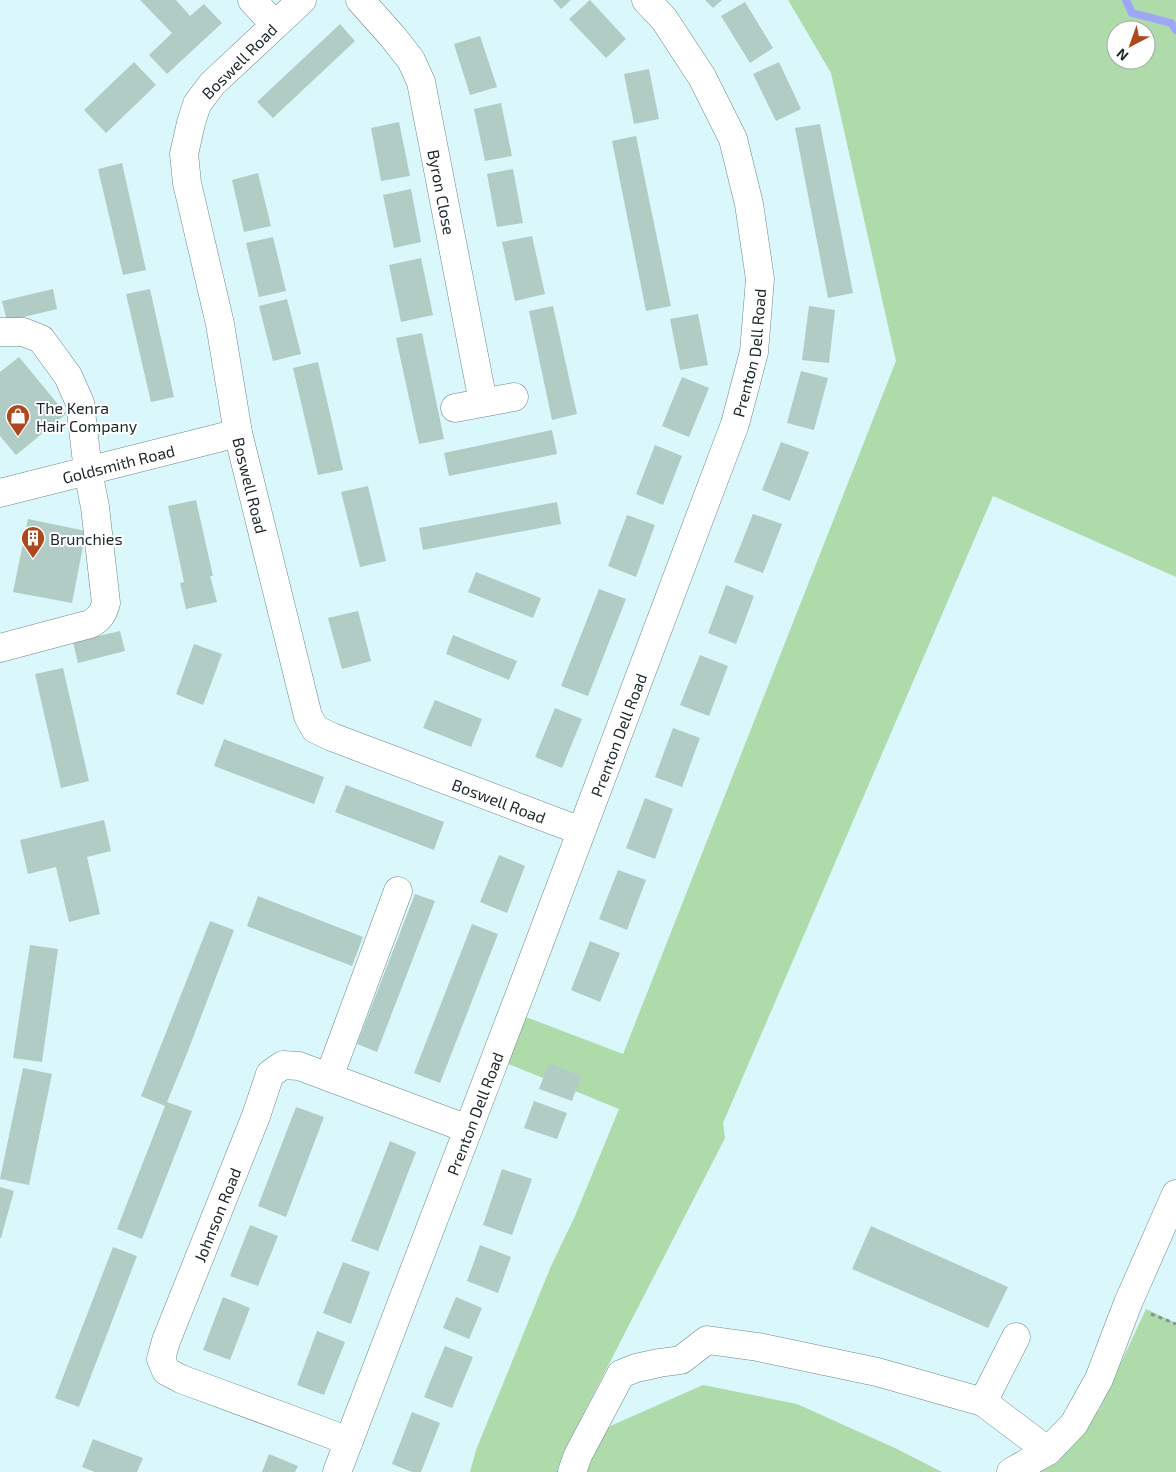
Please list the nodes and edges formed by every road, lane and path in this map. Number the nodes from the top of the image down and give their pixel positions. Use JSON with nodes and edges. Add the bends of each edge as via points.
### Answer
{"nodes":[{"id":1,"x":252,"y":0,"type":"edge"},
{"id":2,"x":302,"y":0,"type":"edge"},
{"id":3,"x":360,"y":0,"type":"edge"},
{"id":4,"x":646,"y":0,"type":"edge"},
{"id":5,"x":275,"y":25,"type":"junction"},
{"id":6,"x":0,"y":332,"type":"edge"},
{"id":7,"x":514,"y":397,"type":"dead end"},
{"id":8,"x":483,"y":402,"type":"junction"},
{"id":9,"x":455,"y":408,"type":"dead end"},
{"id":10,"x":238,"y":433,"type":"junction"},
{"id":11,"x":88,"y":471,"type":"junction"},
{"id":12,"x":0,"y":493,"type":"edge"},
{"id":13,"x":0,"y":648,"type":"edge"},
{"id":14,"x":581,"y":831,"type":"junction"},
{"id":15,"x":398,"y":891,"type":"dead end"},
{"id":16,"x":329,"y":1077,"type":"junction"},
{"id":17,"x":468,"y":1129,"type":"junction"},
{"id":18,"x":1176,"y":1194,"type":"edge"},
{"id":19,"x":1016,"y":1337,"type":"dead end"},
{"id":20,"x":983,"y":1402,"type":"junction"},
{"id":21,"x":349,"y":1441,"type":"junction"},
{"id":22,"x":1048,"y":1451,"type":"junction"},
{"id":23,"x":337,"y":1472,"type":"edge"},
{"id":24,"x":572,"y":1472,"type":"edge"},
{"id":25,"x":1011,"y":1472,"type":"edge"}],
"edges":[{"from":1,"to":5,"type":"street"},
{"from":2,"to":5,"type":"street","name":"Boswell Road"},
{"from":3,"to":8,"type":"street","name":"Byron Close","via":[[411,60],[421,82]]},
{"from":4,"to":14,"type":"street","name":"Prenton Dell Road","via":[[664,19],[702,77],[733,138],[749,204],[760,279],[754,352],[735,424]]},
{"from":5,"to":10,"type":"street","name":"Boswell Road","via":[[212,84],[197,104],[184,154],[187,183],[220,324]]},
{"from":6,"to":11,"type":"street","via":[[23,332],[41,339],[68,376],[80,403]]},
{"from":7,"to":8,"type":"street"},
{"from":8,"to":9,"type":"street"},
{"from":10,"to":11,"type":"street","name":"Goldsmith Road"},
{"from":10,"to":14,"type":"street","name":"Boswell Road","via":[[308,716],[315,729]]},
{"from":11,"to":12,"type":"street","name":"Goldsmith Road"},
{"from":11,"to":13,"type":"street","via":[[106,602],[103,613],[90,624]]},
{"from":14,"to":17,"type":"street","name":"Prenton Dell Road"},
{"from":15,"to":16,"type":"street"},
{"from":16,"to":17,"type":"street","name":"Johnson Road"},
{"from":16,"to":21,"type":"street","name":"Johnson Road","via":[[299,1066],[283,1065],[270,1074],[161,1359],[166,1371],[181,1380]]},
{"from":17,"to":21,"type":"street","name":"Prenton Dell Road"},
{"from":18,"to":22,"type":"street","via":[[1128,1303],[1099,1380],[1074,1424]]},
{"from":19,"to":20,"type":"street"},
{"from":20,"to":22,"type":"street"},
{"from":20,"to":24,"type":"street","via":[[877,1372],[758,1347],[707,1340],[681,1360],[621,1374]]},
{"from":21,"to":23,"type":"street","name":"Prenton Dell Road"},
{"from":22,"to":25,"type":"street"}]}
